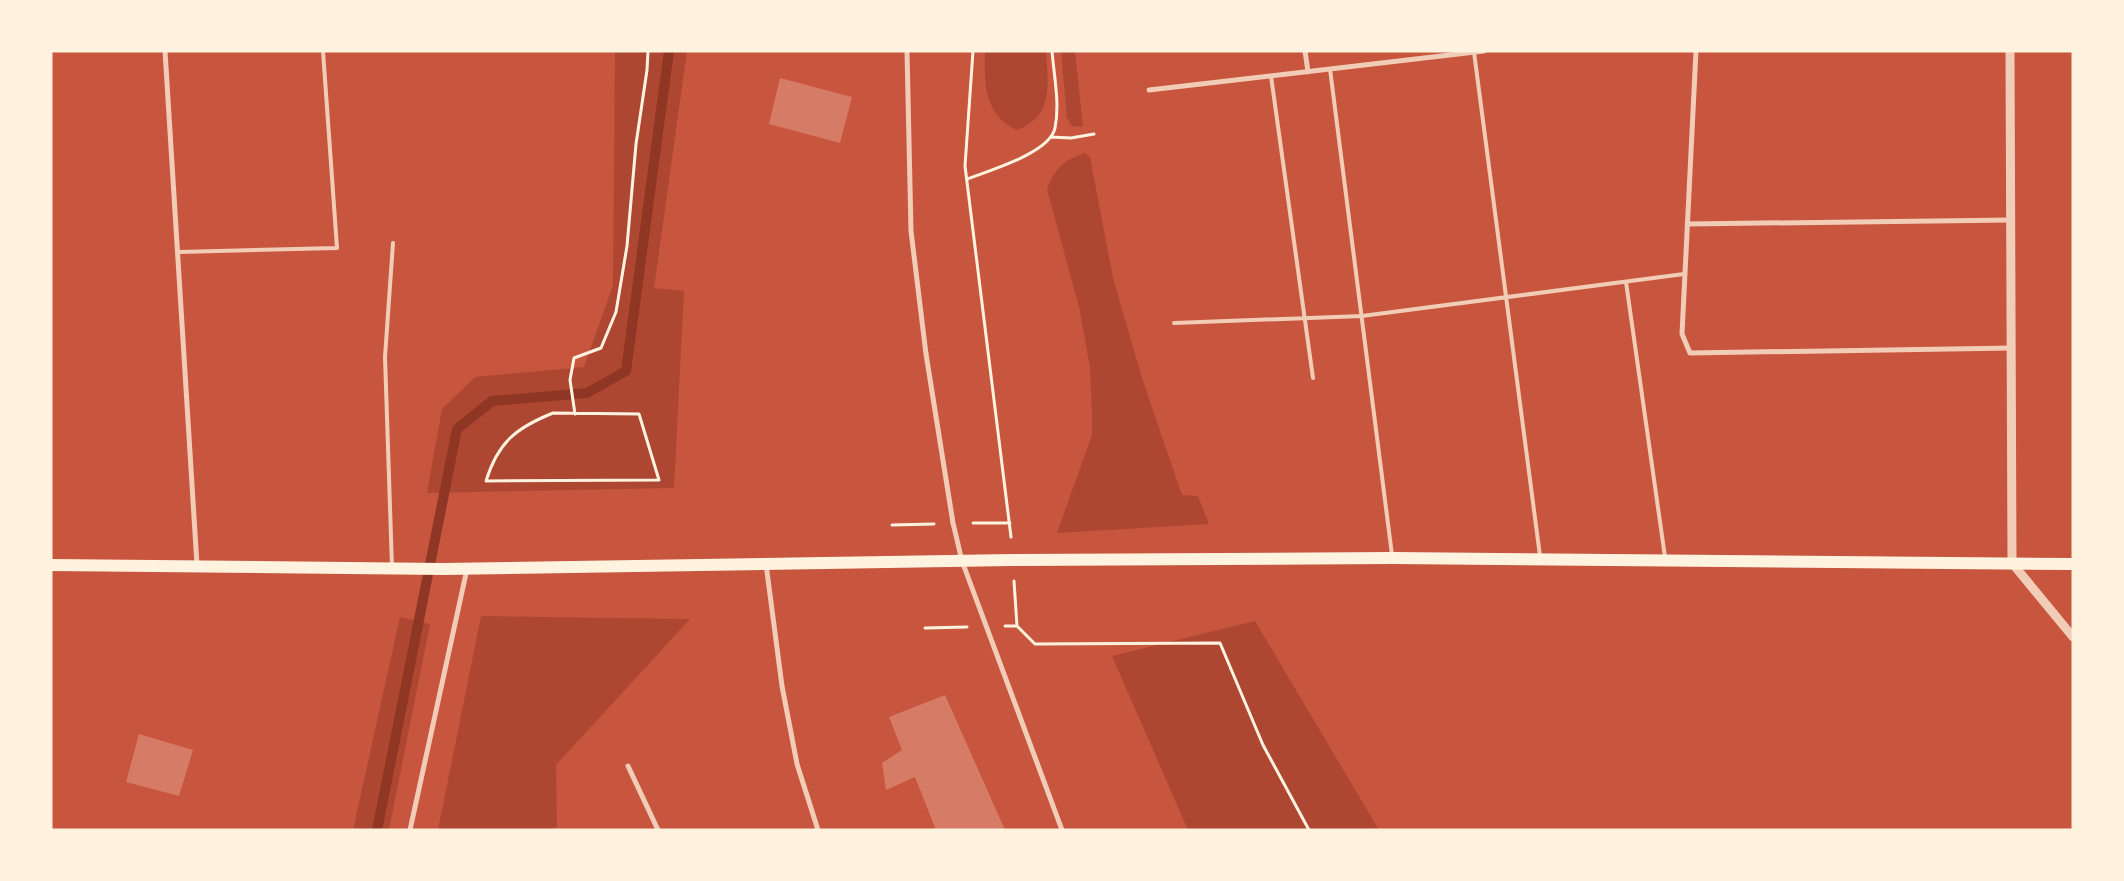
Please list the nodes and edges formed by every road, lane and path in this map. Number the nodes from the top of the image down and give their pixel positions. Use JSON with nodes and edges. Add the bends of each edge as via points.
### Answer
{"nodes":[{"id":1,"x":165,"y":51,"type":"edge"},
{"id":2,"x":322,"y":51,"type":"edge"},
{"id":3,"x":648,"y":51,"type":"edge"},
{"id":4,"x":907,"y":51,"type":"edge"},
{"id":5,"x":973,"y":51,"type":"edge"},
{"id":6,"x":1052,"y":51,"type":"edge"},
{"id":7,"x":1305,"y":51,"type":"edge"},
{"id":8,"x":1484,"y":51,"type":"edge"},
{"id":9,"x":1696,"y":51,"type":"edge"},
{"id":10,"x":2010,"y":51,"type":"edge"},
{"id":11,"x":1474,"y":52,"type":"edge"},
{"id":12,"x":1330,"y":69,"type":"junction"},
{"id":13,"x":1308,"y":72,"type":"junction"},
{"id":14,"x":1271,"y":76,"type":"junction"},
{"id":15,"x":1149,"y":90,"type":"dead end"},
{"id":16,"x":1094,"y":134,"type":"dead end"},
{"id":17,"x":1050,"y":137,"type":"junction"},
{"id":18,"x":967,"y":179,"type":"junction"},
{"id":19,"x":2011,"y":220,"type":"junction"},
{"id":20,"x":1687,"y":224,"type":"junction"},
{"id":21,"x":393,"y":243,"type":"dead end"},
{"id":22,"x":179,"y":252,"type":"junction"},
{"id":23,"x":1684,"y":274,"type":"junction"},
{"id":24,"x":1626,"y":282,"type":"junction"},
{"id":25,"x":1506,"y":297,"type":"junction"},
{"id":26,"x":1362,"y":316,"type":"junction"},
{"id":27,"x":1305,"y":318,"type":"junction"},
{"id":28,"x":1174,"y":323,"type":"dead end"},
{"id":29,"x":2012,"y":348,"type":"junction"},
{"id":30,"x":1313,"y":378,"type":"dead end"},
{"id":31,"x":576,"y":414,"type":"junction"},
{"id":32,"x":1010,"y":522,"type":"dead end"},
{"id":33,"x":1393,"y":558,"type":"junction"},
{"id":34,"x":1541,"y":559,"type":"junction"},
{"id":35,"x":1665,"y":560,"type":"junction"},
{"id":36,"x":962,"y":561,"type":"junction"},
{"id":37,"x":2012,"y":563,"type":"junction"},
{"id":38,"x":766,"y":564,"type":"junction"},
{"id":39,"x":2073,"y":564,"type":"edge"},
{"id":40,"x":51,"y":565,"type":"edge"},
{"id":41,"x":197,"y":566,"type":"junction"},
{"id":42,"x":467,"y":568,"type":"junction"},
{"id":43,"x":392,"y":569,"type":"junction"},
{"id":44,"x":1017,"y":626,"type":"dead end"},
{"id":45,"x":2073,"y":637,"type":"edge"},
{"id":46,"x":628,"y":766,"type":"dead end"},
{"id":47,"x":410,"y":830,"type":"edge"},
{"id":48,"x":658,"y":830,"type":"edge"},
{"id":49,"x":818,"y":830,"type":"edge"},
{"id":50,"x":1062,"y":830,"type":"edge"},
{"id":51,"x":1309,"y":830,"type":"edge"}],
"edges":[{"from":1,"to":22,"type":"street"},
{"from":2,"to":22,"type":"lane","via":[[337,248]]},
{"from":3,"to":31,"type":"path","via":[[627,246],[616,312],[601,348],[574,358],[570,380]]},
{"from":4,"to":36,"type":"street","via":[[910,231],[926,354]]},
{"from":5,"to":18,"type":"path","via":[[966,130]]},
{"from":6,"to":17,"type":"path","via":[[1055,130]]},
{"from":7,"to":13,"type":"street"},
{"from":8,"to":11,"type":"street"},
{"from":9,"to":20,"type":"street"},
{"from":10,"to":19,"type":"street"},
{"from":11,"to":12,"type":"street"},
{"from":11,"to":25,"type":"lane"},
{"from":12,"to":13,"type":"street"},
{"from":12,"to":26,"type":"lane"},
{"from":13,"to":14,"type":"street"},
{"from":14,"to":15,"type":"street"},
{"from":14,"to":27,"type":"lane"},
{"from":16,"to":17,"type":"path"},
{"from":17,"to":18,"type":"path","via":[[1038,149]]},
{"from":18,"to":32,"type":"path"},
{"from":19,"to":20,"type":"street"},
{"from":19,"to":29,"type":"street"},
{"from":20,"to":23,"type":"street"},
{"from":21,"to":43,"type":"lane","via":[[385,358]]},
{"from":22,"to":41,"type":"street"},
{"from":23,"to":24,"type":"lane"},
{"from":23,"to":29,"type":"street","via":[[1682,334],[1690,353]]},
{"from":24,"to":25,"type":"lane"},
{"from":24,"to":35,"type":"lane"},
{"from":25,"to":26,"type":"lane"},
{"from":25,"to":34,"type":"lane"},
{"from":26,"to":27,"type":"lane"},
{"from":26,"to":33,"type":"lane"},
{"from":27,"to":28,"type":"lane"},
{"from":27,"to":30,"type":"lane"},
{"from":29,"to":37,"type":"street"},
{"from":31,"to":31,"type":"path","via":[[552,413],[513,434],[492,463],[486,481],[660,480],[639,414]]},
{"from":33,"to":34,"type":"main road"},
{"from":33,"to":36,"type":"main road"},
{"from":34,"to":35,"type":"main road"},
{"from":35,"to":37,"type":"main road"},
{"from":36,"to":38,"type":"main road"},
{"from":36,"to":50,"type":"street"},
{"from":37,"to":39,"type":"main road"},
{"from":37,"to":45,"type":"street"},
{"from":38,"to":42,"type":"main road"},
{"from":38,"to":49,"type":"street","via":[[782,686],[797,764]]},
{"from":40,"to":41,"type":"main road"},
{"from":41,"to":43,"type":"main road"},
{"from":42,"to":43,"type":"main road"},
{"from":42,"to":47,"type":"street"},
{"from":44,"to":51,"type":"path","via":[[1035,644],[1220,643],[1262,745]]},
{"from":46,"to":48,"type":"street"}]}
